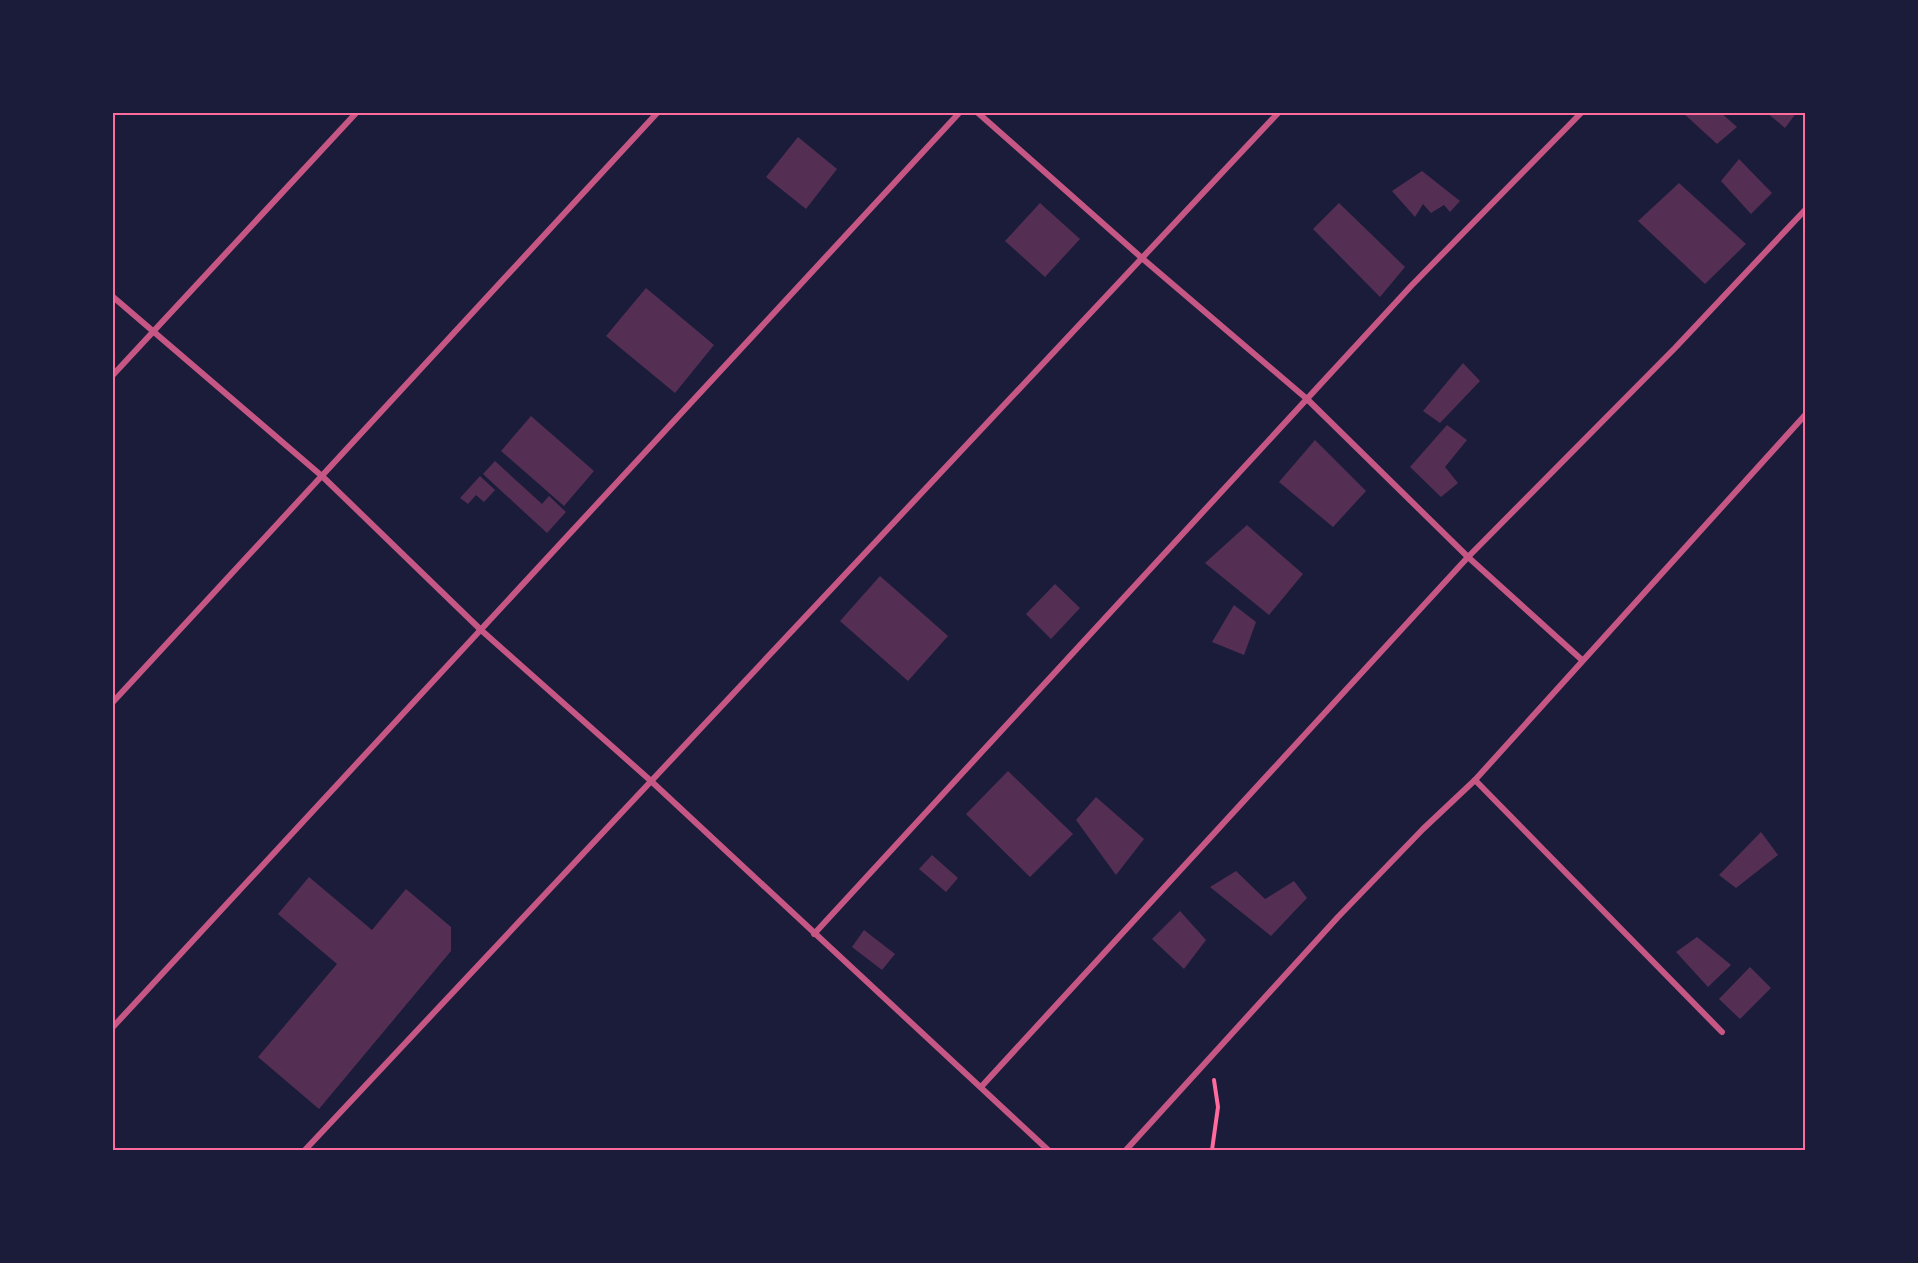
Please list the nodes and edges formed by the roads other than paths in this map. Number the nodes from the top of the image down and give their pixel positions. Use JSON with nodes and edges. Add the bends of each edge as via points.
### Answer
{"nodes":[{"id":1,"x":357,"y":112,"type":"edge"},
{"id":2,"x":658,"y":112,"type":"edge"},
{"id":3,"x":960,"y":112,"type":"edge"},
{"id":4,"x":977,"y":112,"type":"edge"},
{"id":5,"x":1279,"y":112,"type":"edge"},
{"id":6,"x":1582,"y":112,"type":"edge"},
{"id":7,"x":1806,"y":209,"type":"edge"},
{"id":8,"x":1143,"y":259,"type":"junction"},
{"id":9,"x":112,"y":296,"type":"edge"},
{"id":10,"x":154,"y":334,"type":"junction"},
{"id":11,"x":112,"y":376,"type":"edge"},
{"id":12,"x":1307,"y":399,"type":"junction"},
{"id":13,"x":1806,"y":414,"type":"edge"},
{"id":14,"x":323,"y":477,"type":"junction"},
{"id":15,"x":1468,"y":557,"type":"junction"},
{"id":16,"x":481,"y":630,"type":"junction"},
{"id":17,"x":1582,"y":660,"type":"junction"},
{"id":18,"x":112,"y":703,"type":"edge"},
{"id":19,"x":1475,"y":780,"type":"junction"},
{"id":20,"x":651,"y":782,"type":"junction"},
{"id":21,"x":814,"y":934,"type":"junction"},
{"id":22,"x":112,"y":1028,"type":"edge"},
{"id":23,"x":1722,"y":1032,"type":"dead end"},
{"id":24,"x":981,"y":1088,"type":"junction"},
{"id":25,"x":305,"y":1150,"type":"edge"},
{"id":26,"x":1048,"y":1150,"type":"edge"},
{"id":27,"x":1126,"y":1150,"type":"edge"}],
"edges":[{"from":1,"to":10,"type":"street"},
{"from":2,"to":14,"type":"street"},
{"from":3,"to":16,"type":"street"},
{"from":4,"to":8,"type":"street"},
{"from":5,"to":8,"type":"street"},
{"from":6,"to":12,"type":"street","via":[[1410,286]]},
{"from":7,"to":15,"type":"street"},
{"from":8,"to":12,"type":"street"},
{"from":8,"to":20,"type":"street"},
{"from":9,"to":10,"type":"street"},
{"from":10,"to":11,"type":"street"},
{"from":10,"to":14,"type":"street"},
{"from":12,"to":15,"type":"street"},
{"from":12,"to":21,"type":"street"},
{"from":13,"to":17,"type":"street"},
{"from":14,"to":16,"type":"street"},
{"from":14,"to":18,"type":"street"},
{"from":15,"to":17,"type":"street"},
{"from":15,"to":24,"type":"street"},
{"from":16,"to":20,"type":"street"},
{"from":16,"to":22,"type":"street"},
{"from":17,"to":19,"type":"street"},
{"from":19,"to":23,"type":"street"},
{"from":19,"to":27,"type":"street","via":[[1338,917]]},
{"from":20,"to":21,"type":"street"},
{"from":20,"to":25,"type":"street"},
{"from":21,"to":24,"type":"street"},
{"from":24,"to":26,"type":"street"}]}
